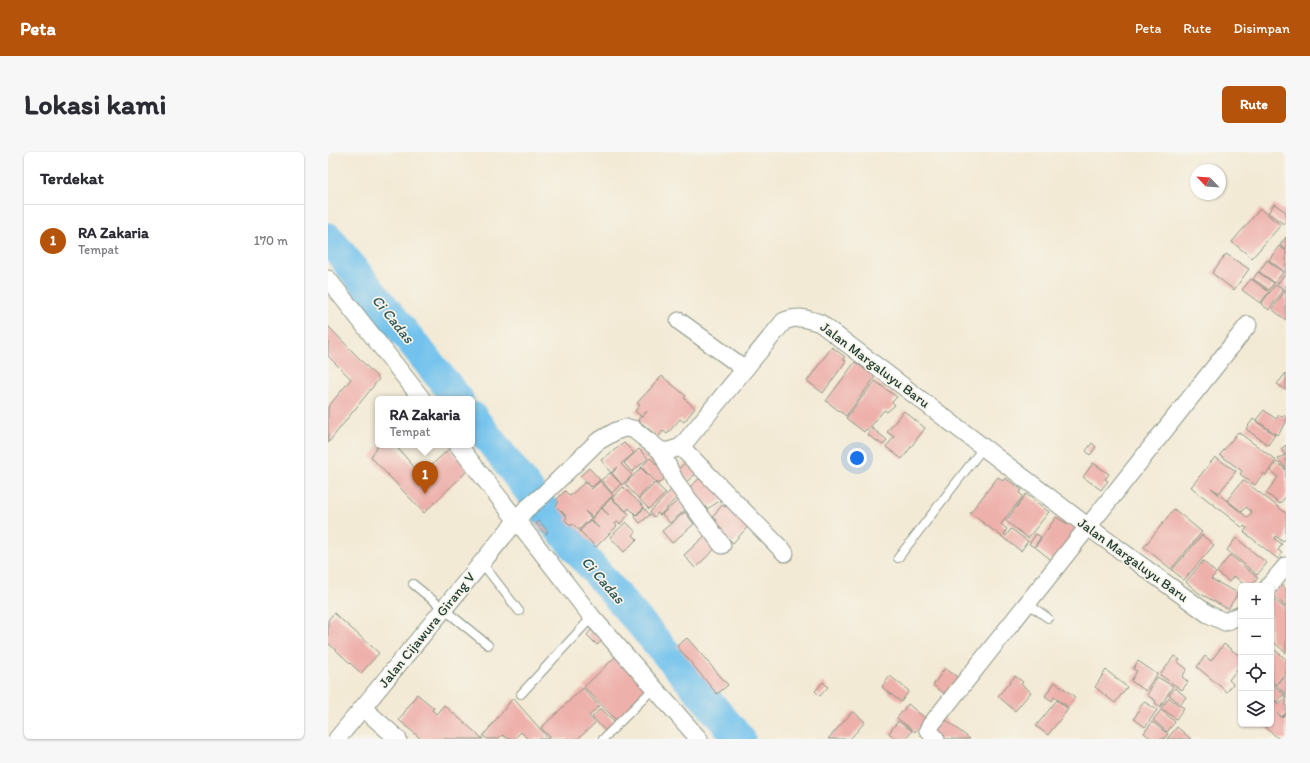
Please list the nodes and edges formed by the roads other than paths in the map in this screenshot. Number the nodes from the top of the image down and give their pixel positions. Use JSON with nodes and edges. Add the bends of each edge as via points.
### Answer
{"nodes":[{"id":1,"x":328,"y":279,"type":"edge"},
{"id":2,"x":679,"y":321,"type":"dead end"},
{"id":3,"x":1248,"y":325,"type":"dead end"},
{"id":4,"x":745,"y":369,"type":"junction"},
{"id":5,"x":420,"y":396,"type":"edge"},
{"id":6,"x":681,"y":447,"type":"junction"},
{"id":7,"x":461,"y":448,"type":"edge"},
{"id":8,"x":983,"y":448,"type":"junction"},
{"id":9,"x":661,"y":451,"type":"junction"},
{"id":10,"x":521,"y":515,"type":"junction"},
{"id":11,"x":1087,"y":526,"type":"junction"},
{"id":12,"x":722,"y":546,"type":"dead end"},
{"id":13,"x":785,"y":553,"type":"dead end"},
{"id":14,"x":898,"y":558,"type":"dead end"},
{"id":15,"x":482,"y":563,"type":"junction"},
{"id":16,"x":1286,"y":566,"type":"edge"},
{"id":17,"x":1272,"y":583,"type":"edge"},
{"id":18,"x":413,"y":584,"type":"dead end"},
{"id":19,"x":1027,"y":603,"type":"junction"},
{"id":20,"x":445,"y":609,"type":"junction"},
{"id":21,"x":519,"y":611,"type":"dead end"},
{"id":22,"x":1238,"y":616,"type":"edge"},
{"id":23,"x":592,"y":617,"type":"junction"},
{"id":24,"x":1048,"y":618,"type":"dead end"},
{"id":25,"x":488,"y":645,"type":"dead end"},
{"id":26,"x":654,"y":688,"type":"junction"},
{"id":27,"x":521,"y":694,"type":"dead end"},
{"id":28,"x":363,"y":708,"type":"junction"},
{"id":29,"x":337,"y":739,"type":"edge"},
{"id":30,"x":398,"y":739,"type":"edge"},
{"id":31,"x":603,"y":739,"type":"edge"},
{"id":32,"x":699,"y":739,"type":"edge"},
{"id":33,"x":936,"y":739,"type":"edge"}],
"edges":[{"from":1,"to":5,"type":"street"},
{"from":2,"to":4,"type":"street"},
{"from":3,"to":11,"type":"street"},
{"from":4,"to":6,"type":"street","name":"Jalan Margaluyu Baru"},
{"from":4,"to":8,"type":"street","name":"Jalan Margaluyu Baru","via":[[784,321],[804,317],[820,323]]},
{"from":6,"to":9,"type":"street"},
{"from":6,"to":13,"type":"street"},
{"from":7,"to":10,"type":"street"},
{"from":8,"to":11,"type":"street","name":"Jalan Margaluyu Baru"},
{"from":8,"to":14,"type":"lane"},
{"from":9,"to":10,"type":"street","via":[[633,429],[616,431],[597,442]]},
{"from":9,"to":12,"type":"street","via":[[675,481]]},
{"from":10,"to":15,"type":"street","name":"Jalan Cijawura Girang V"},
{"from":10,"to":23,"type":"street"},
{"from":11,"to":19,"type":"street"},
{"from":11,"to":22,"type":"street","name":"Jalan Margaluyu Baru","via":[[1208,614],[1225,622]]},
{"from":15,"to":20,"type":"street","name":"Jalan Cijawura Girang V"},
{"from":15,"to":21,"type":"lane"},
{"from":16,"to":17,"type":"street"},
{"from":18,"to":20,"type":"lane"},
{"from":19,"to":24,"type":"lane"},
{"from":19,"to":33,"type":"street","via":[[930,726],[928,730]]},
{"from":20,"to":25,"type":"lane"},
{"from":20,"to":28,"type":"street","name":"Jalan Cijawura Girang V"},
{"from":23,"to":26,"type":"street"},
{"from":23,"to":27,"type":"lane"},
{"from":26,"to":31,"type":"lane"},
{"from":26,"to":32,"type":"street"},
{"from":28,"to":29,"type":"street","name":"Jalan Cijawura Girang V"},
{"from":28,"to":30,"type":"street"}]}
